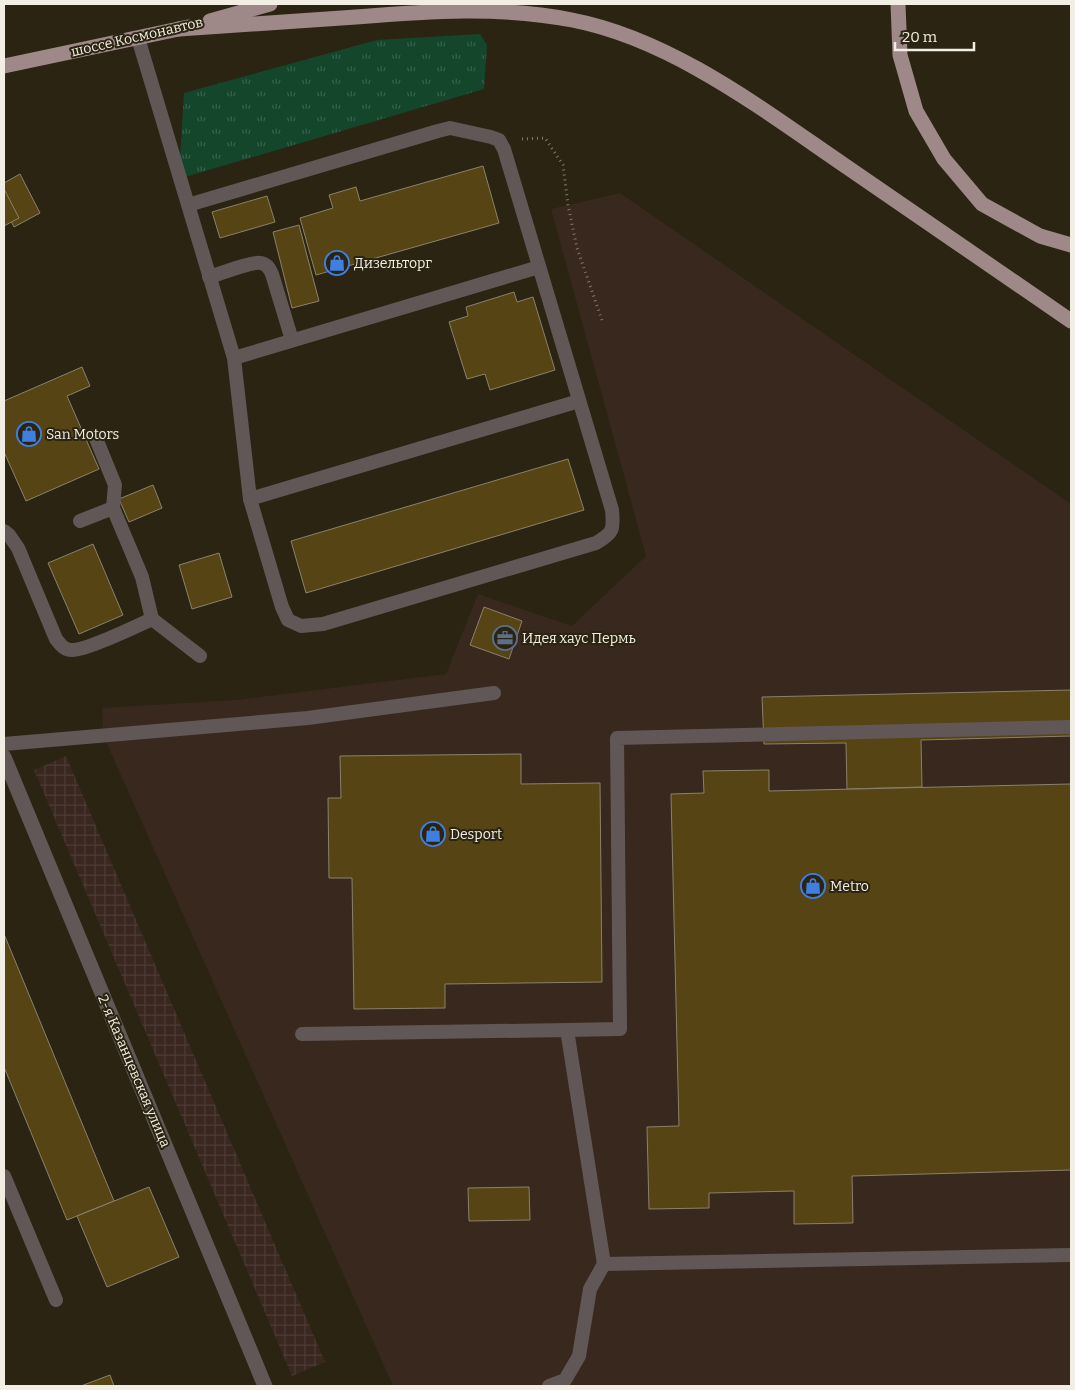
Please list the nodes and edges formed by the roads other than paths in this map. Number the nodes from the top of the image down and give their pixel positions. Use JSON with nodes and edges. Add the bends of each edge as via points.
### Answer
{"nodes":[{"id":1,"x":270,"y":4,"type":"edge"},
{"id":2,"x":898,"y":4,"type":"edge"},
{"id":3,"x":179,"y":29,"type":"junction"},
{"id":4,"x":138,"y":38,"type":"junction"},
{"id":5,"x":4,"y":66,"type":"edge"},
{"id":6,"x":188,"y":205,"type":"junction"},
{"id":7,"x":1071,"y":245,"type":"edge"},
{"id":8,"x":539,"y":267,"type":"junction"},
{"id":9,"x":209,"y":277,"type":"junction"},
{"id":10,"x":1071,"y":321,"type":"edge"},
{"id":11,"x":292,"y":340,"type":"junction"},
{"id":12,"x":234,"y":358,"type":"junction"},
{"id":13,"x":579,"y":400,"type":"junction"},
{"id":14,"x":95,"y":436,"type":"dead end"},
{"id":15,"x":250,"y":499,"type":"junction"},
{"id":16,"x":113,"y":508,"type":"junction"},
{"id":17,"x":80,"y":522,"type":"dead end"},
{"id":18,"x":4,"y":531,"type":"edge"},
{"id":19,"x":152,"y":619,"type":"junction"},
{"id":20,"x":200,"y":656,"type":"dead end"},
{"id":21,"x":494,"y":693,"type":"dead end"},
{"id":22,"x":1071,"y":727,"type":"edge"},
{"id":23,"x":4,"y":744,"type":"edge"},
{"id":24,"x":4,"y":757,"type":"edge"},
{"id":25,"x":567,"y":1030,"type":"junction"},
{"id":26,"x":302,"y":1034,"type":"dead end"},
{"id":27,"x":4,"y":1176,"type":"edge"},
{"id":28,"x":1071,"y":1255,"type":"edge"},
{"id":29,"x":604,"y":1264,"type":"junction"},
{"id":30,"x":56,"y":1300,"type":"dead end"},
{"id":31,"x":265,"y":1386,"type":"edge"},
{"id":32,"x":549,"y":1386,"type":"edge"}],
"edges":[{"from":1,"to":3,"type":"main road","name":"шоссе Космонавтов"},
{"from":2,"to":7,"type":"main road","via":[[900,55],[913,102],[944,159],[982,204],[1040,236]]},
{"from":3,"to":4,"type":"main road","name":"шоссе Космонавтов"},
{"from":3,"to":10,"type":"main road","via":[[482,10],[573,20],[625,34],[743,96]]},
{"from":4,"to":5,"type":"main road","name":"шоссе Космонавтов"},
{"from":4,"to":6,"type":"lane"},
{"from":6,"to":8,"type":"lane","via":[[438,130],[463,130],[499,140],[504,149]]},
{"from":6,"to":9,"type":"lane"},
{"from":8,"to":11,"type":"lane"},
{"from":8,"to":13,"type":"lane"},
{"from":9,"to":11,"type":"lane","via":[[254,264],[262,263],[268,267]]},
{"from":9,"to":12,"type":"lane"},
{"from":11,"to":12,"type":"lane"},
{"from":12,"to":15,"type":"lane"},
{"from":13,"to":15,"type":"lane"},
{"from":13,"to":15,"type":"lane","via":[[614,526],[609,536],[602,540],[568,552],[323,624],[301,626],[288,620],[282,607]]},
{"from":14,"to":16,"type":"lane","via":[[115,486]]},
{"from":16,"to":17,"type":"lane"},
{"from":16,"to":19,"type":"lane","via":[[142,577]]},
{"from":18,"to":19,"type":"lane","via":[[18,548],[56,639],[63,648],[86,647]]},
{"from":19,"to":20,"type":"lane"},
{"from":21,"to":23,"type":"lane","via":[[308,718]]},
{"from":22,"to":25,"type":"lane","via":[[616,738],[620,1029]]},
{"from":24,"to":31,"type":"street","name":"2-я Казанцевская улица"},
{"from":25,"to":26,"type":"lane"},
{"from":25,"to":29,"type":"lane"},
{"from":27,"to":30,"type":"lane"},
{"from":28,"to":29,"type":"lane"},
{"from":29,"to":32,"type":"lane","via":[[590,1289],[579,1356],[565,1380]]}]}
